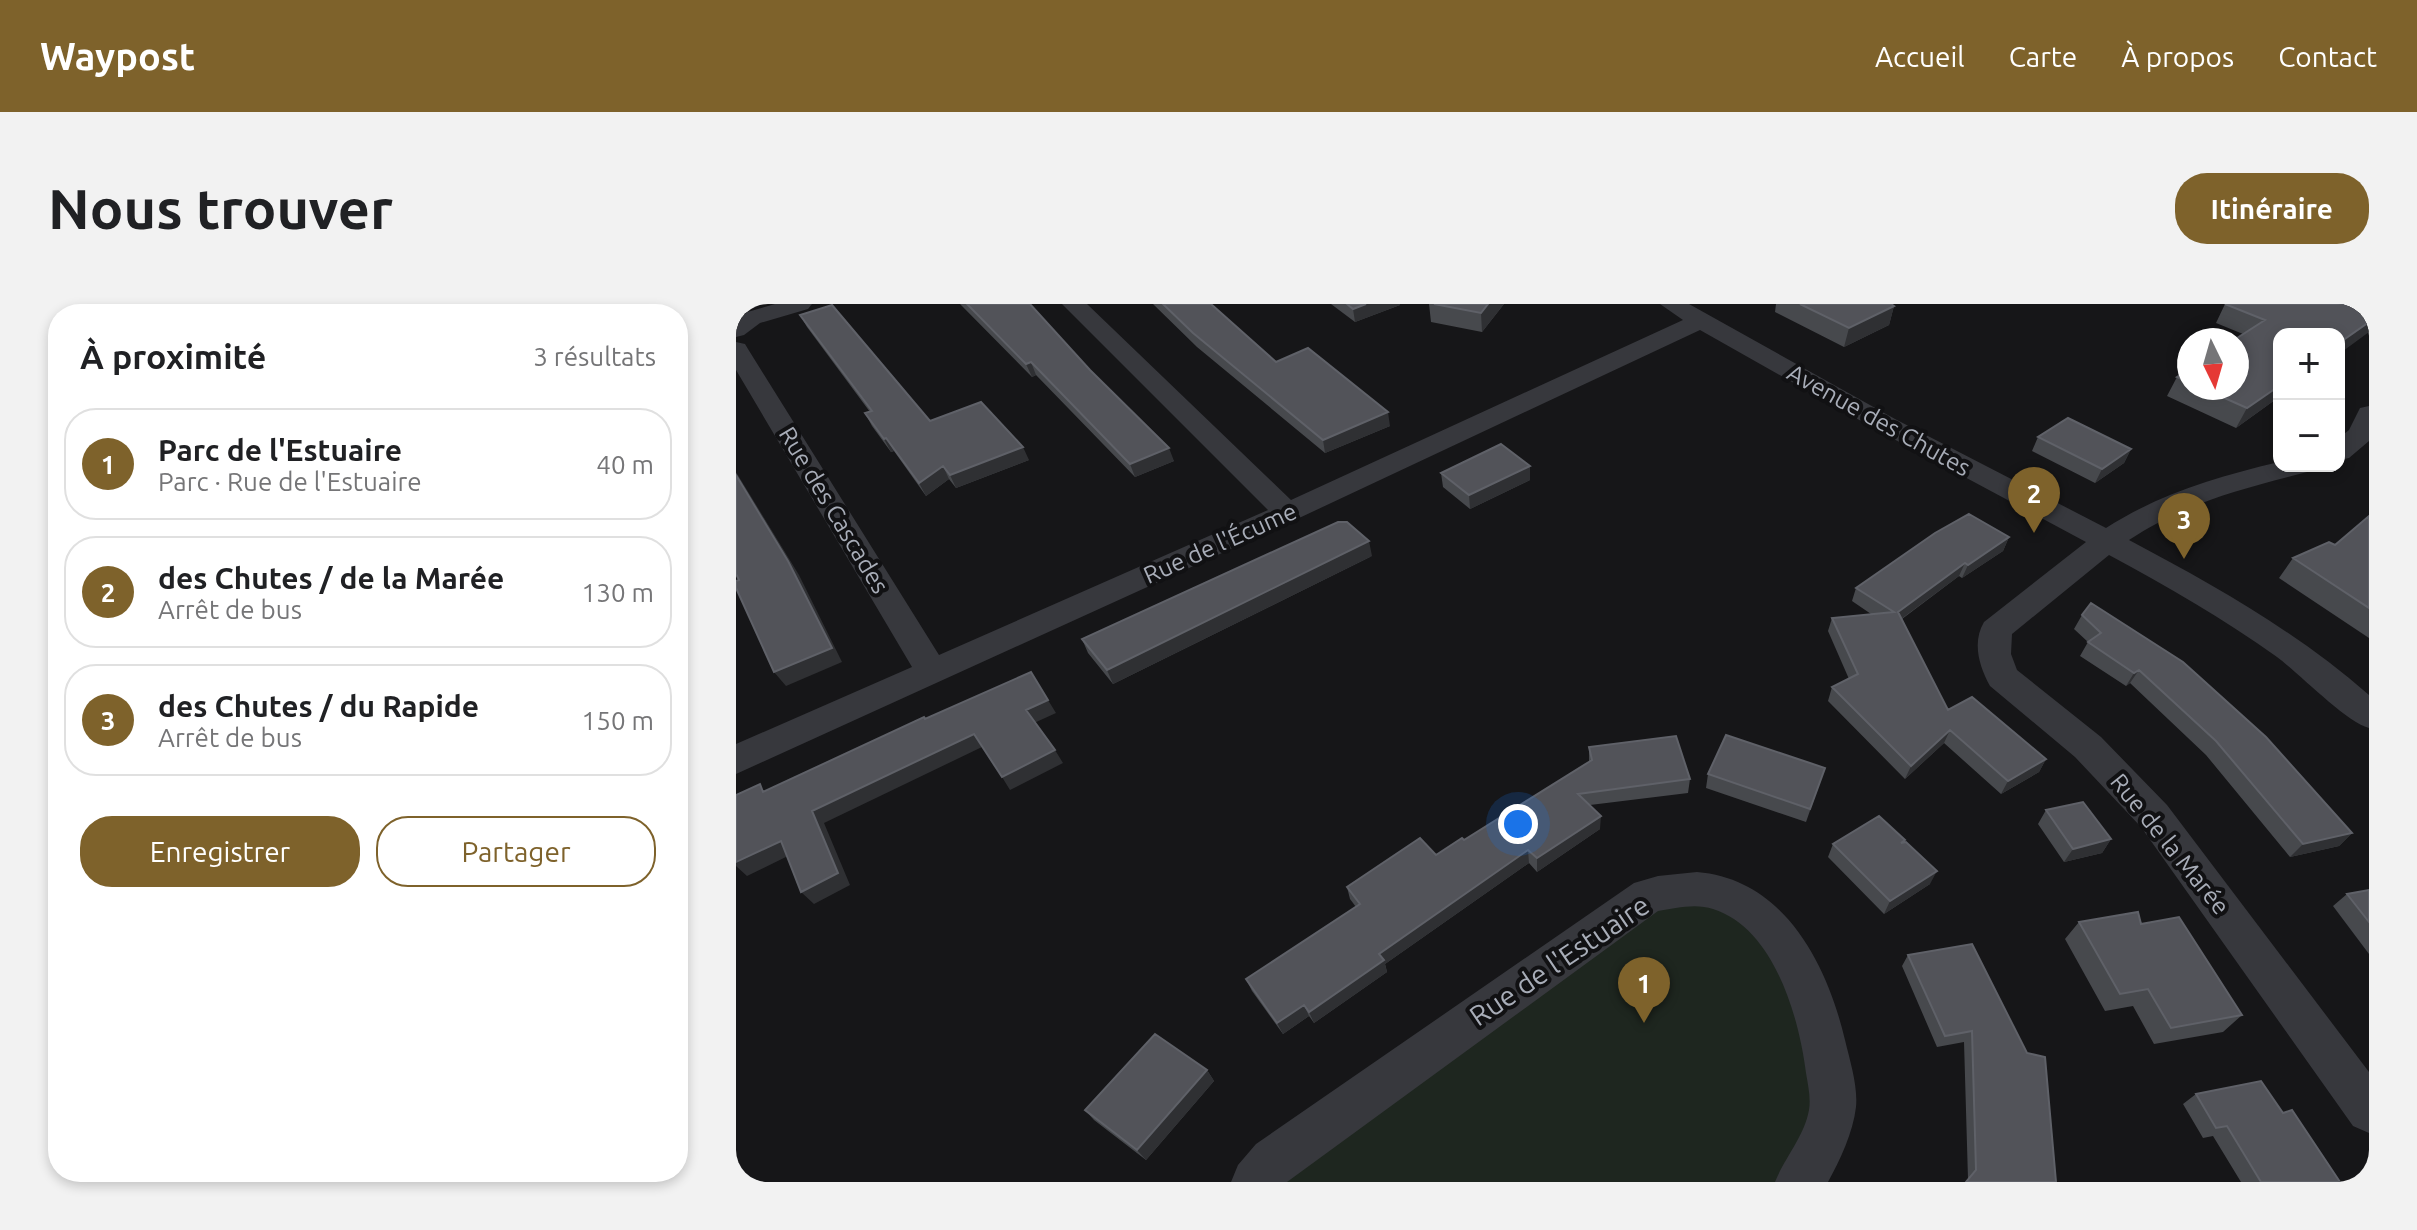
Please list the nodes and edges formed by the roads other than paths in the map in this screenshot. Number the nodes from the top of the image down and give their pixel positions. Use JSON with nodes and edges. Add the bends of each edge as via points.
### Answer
{"nodes":[{"id":1,"x":800,"y":304,"type":"edge"},
{"id":2,"x":1074,"y":304,"type":"edge"},
{"id":3,"x":1672,"y":304,"type":"edge"},
{"id":4,"x":1701,"y":321,"type":"junction"},
{"id":5,"x":736,"y":330,"type":"edge"},
{"id":6,"x":736,"y":349,"type":"edge"},
{"id":7,"x":2369,"y":414,"type":"edge"},
{"id":8,"x":2345,"y":447,"type":"edge"},
{"id":9,"x":2275,"y":472,"type":"edge"},
{"id":10,"x":1287,"y":513,"type":"junction"},
{"id":11,"x":2106,"y":541,"type":"junction"},
{"id":12,"x":932,"y":672,"type":"junction"},
{"id":13,"x":2369,"y":715,"type":"edge"},
{"id":14,"x":736,"y":760,"type":"edge"},
{"id":15,"x":2369,"y":1110,"type":"edge"},
{"id":16,"x":1255,"y":1182,"type":"edge"},
{"id":17,"x":1799,"y":1182,"type":"edge"}],
"edges":[{"from":1,"to":5,"type":"street","via":[[752,318]]},
{"from":2,"to":10,"type":"street"},
{"from":3,"to":4,"type":"street","name":"Avenue des Chutes"},
{"from":4,"to":10,"type":"street","name":"Rue de l'Écume"},
{"from":4,"to":11,"type":"street","name":"Avenue des Chutes"},
{"from":6,"to":12,"type":"street","name":"Rue des Cascades"},
{"from":7,"to":8,"type":"street","via":[[2361,434]]},
{"from":9,"to":11,"type":"street","via":[[2187,496]]},
{"from":10,"to":12,"type":"street","name":"Rue de l'Écume"},
{"from":11,"to":13,"type":"street","name":"Avenue des Chutes","via":[[2241,619]]},
{"from":11,"to":15,"type":"street","name":"Rue de la Marée","via":[[1996,630],[1994,654],[2002,677],[2088,747],[2154,816]]},
{"from":12,"to":14,"type":"street","name":"Rue de l'Écume"},
{"from":16,"to":17,"type":"street","name":"Rue de l'Estuaire","via":[[1273,1161],[1648,895],[1690,888],[1728,895],[1771,925],[1811,993],[1827,1052],[1833,1109],[1816,1160]]}]}
